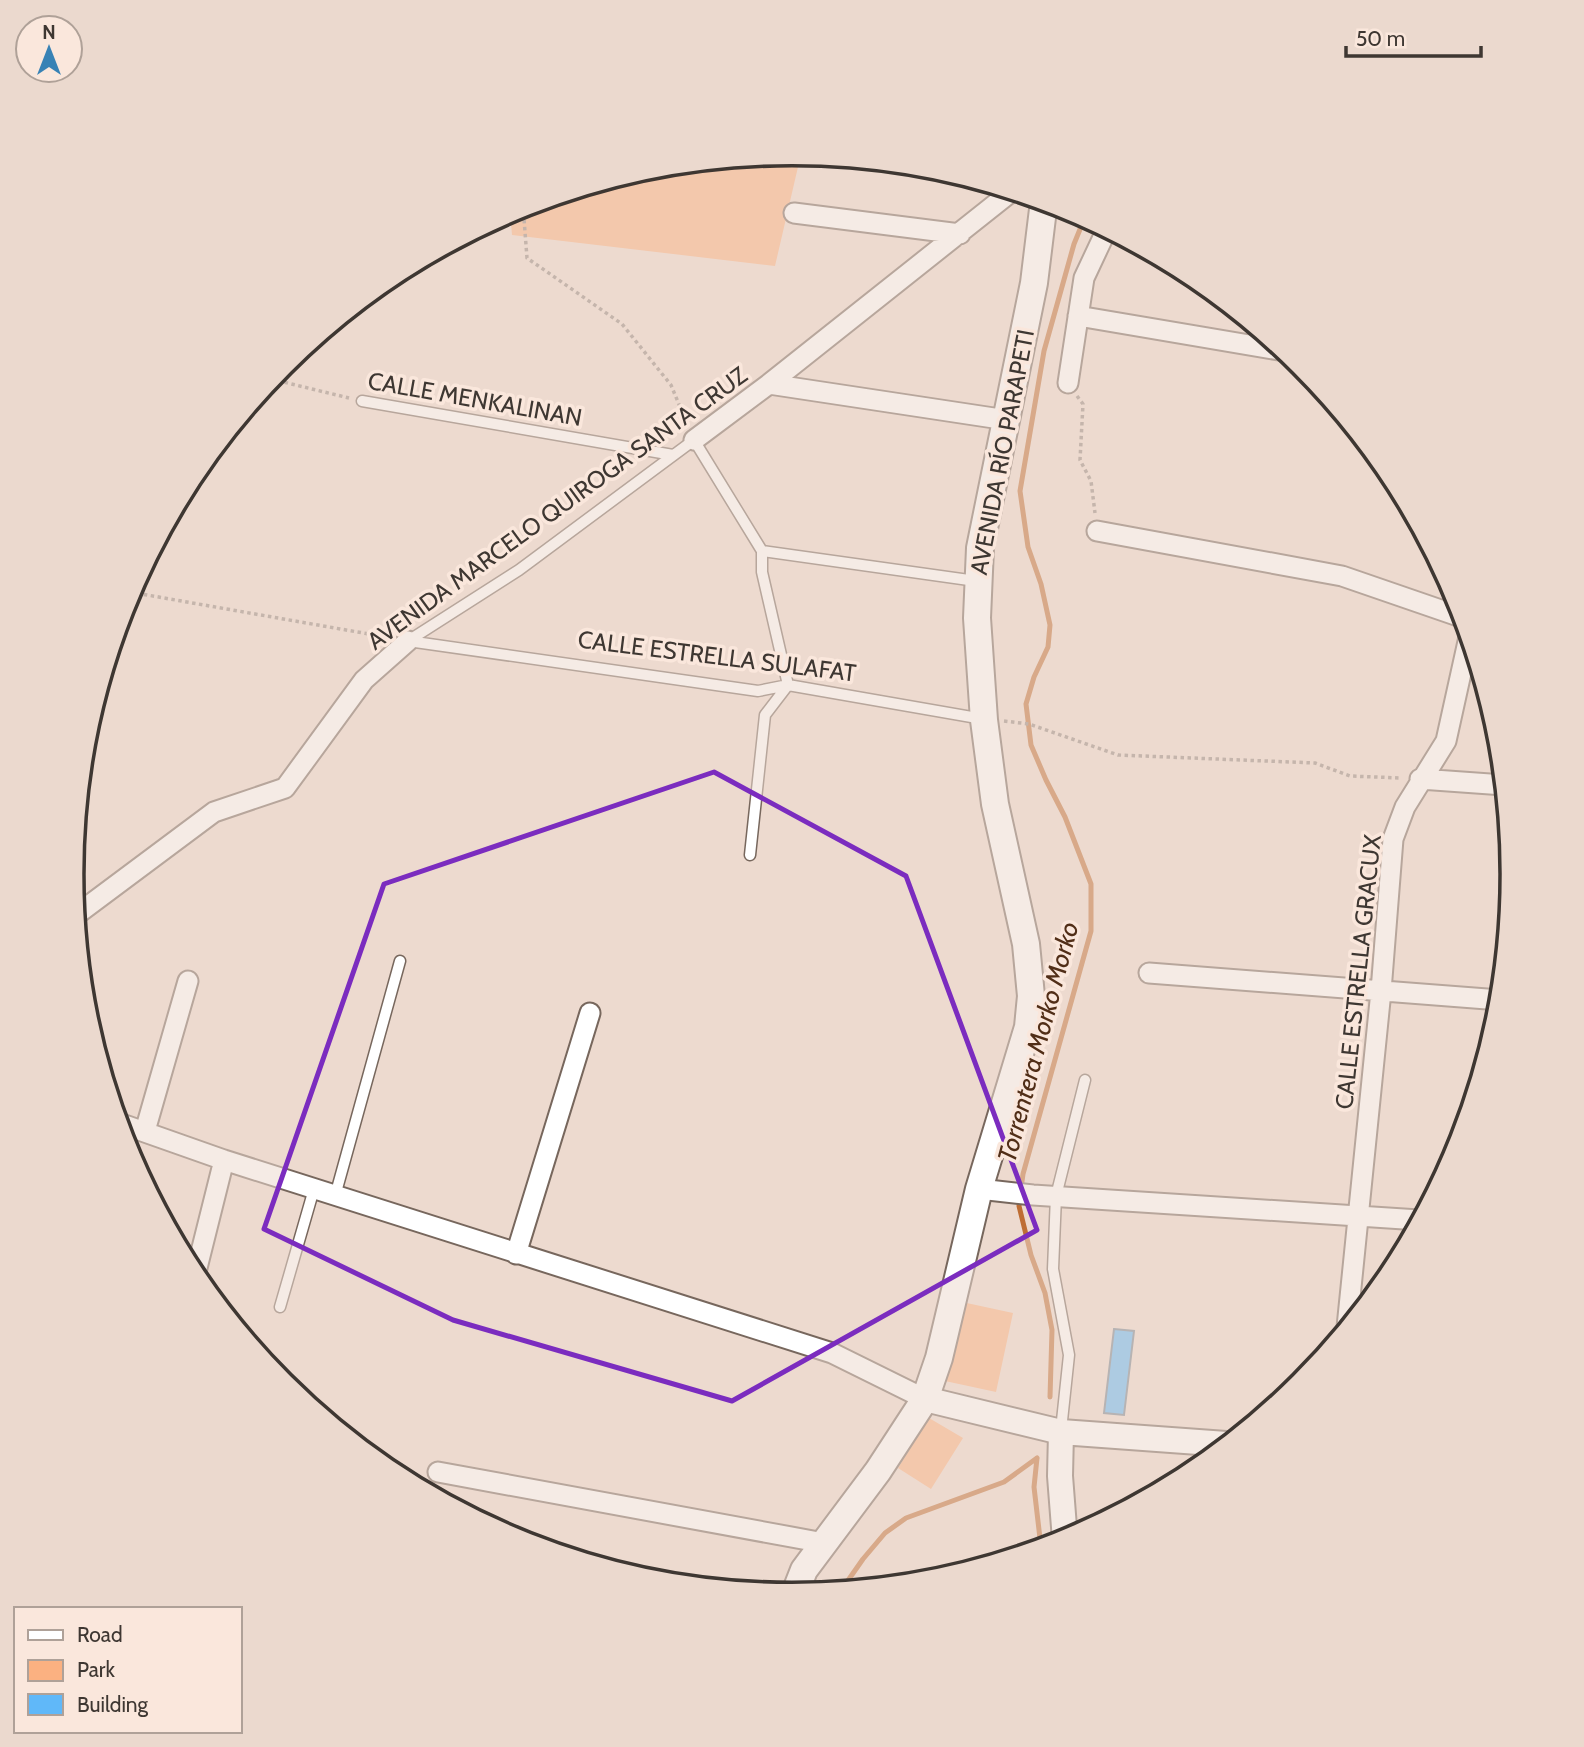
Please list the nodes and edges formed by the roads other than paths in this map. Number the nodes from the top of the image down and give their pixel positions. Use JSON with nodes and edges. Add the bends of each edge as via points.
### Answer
{"nodes":[{"id":1,"x":1003,"y":198,"type":"edge"},
{"id":2,"x":1043,"y":211,"type":"edge"},
{"id":3,"x":794,"y":213,"type":"dead end"},
{"id":4,"x":960,"y":234,"type":"junction"},
{"id":5,"x":1103,"y":238,"type":"edge"},
{"id":6,"x":1079,"y":316,"type":"junction"},
{"id":7,"x":1266,"y":348,"type":"edge"},
{"id":8,"x":1068,"y":383,"type":"road end"},
{"id":9,"x":769,"y":384,"type":"junction"},
{"id":10,"x":362,"y":401,"type":"road end"},
{"id":11,"x":1007,"y":419,"type":"junction"},
{"id":12,"x":694,"y":440,"type":"junction"},
{"id":13,"x":673,"y":455,"type":"junction"},
{"id":14,"x":1097,"y":531,"type":"road end"},
{"id":15,"x":762,"y":551,"type":"junction"},
{"id":16,"x":977,"y":581,"type":"junction"},
{"id":17,"x":1450,"y":613,"type":"edge"},
{"id":18,"x":408,"y":641,"type":"junction"},
{"id":19,"x":1465,"y":655,"type":"edge"},
{"id":20,"x":788,"y":684,"type":"junction"},
{"id":21,"x":984,"y":720,"type":"junction"},
{"id":22,"x":1420,"y":779,"type":"junction"},
{"id":23,"x":1494,"y":784,"type":"edge"},
{"id":24,"x":750,"y":855,"type":"dead end"},
{"id":25,"x":85,"y":908,"type":"edge"},
{"id":26,"x":400,"y":961,"type":"dead end"},
{"id":27,"x":1149,"y":973,"type":"dead end"},
{"id":28,"x":188,"y":981,"type":"dead end"},
{"id":29,"x":1381,"y":991,"type":"junction"},
{"id":30,"x":1488,"y":999,"type":"edge"},
{"id":31,"x":590,"y":1013,"type":"dead end"},
{"id":32,"x":1085,"y":1080,"type":"dead end"},
{"id":33,"x":132,"y":1127,"type":"edge"},
{"id":34,"x":145,"y":1131,"type":"junction"},
{"id":35,"x":224,"y":1160,"type":"junction"},
{"id":36,"x":314,"y":1189,"type":"junction"},
{"id":37,"x":992,"y":1191,"type":"junction"},
{"id":38,"x":335,"y":1196,"type":"junction"},
{"id":39,"x":1056,"y":1196,"type":"junction"},
{"id":40,"x":1359,"y":1216,"type":"junction"},
{"id":41,"x":1410,"y":1219,"type":"edge"},
{"id":42,"x":516,"y":1254,"type":"junction"},
{"id":43,"x":199,"y":1260,"type":"edge"},
{"id":44,"x":280,"y":1307,"type":"dead end"},
{"id":45,"x":1349,"y":1311,"type":"edge"},
{"id":46,"x":925,"y":1399,"type":"junction"},
{"id":47,"x":1060,"y":1432,"type":"junction"},
{"id":48,"x":1212,"y":1443,"type":"edge"},
{"id":49,"x":438,"y":1472,"type":"dead end"},
{"id":50,"x":1064,"y":1528,"type":"edge"},
{"id":51,"x":824,"y":1543,"type":"junction"},
{"id":52,"x":799,"y":1582,"type":"edge"}],
"edges":[{"from":1,"to":4,"type":"street","name":"AVENIDA MARCELO QUIROGA SANTA CRUZ"},
{"from":2,"to":11,"type":"main road","name":"AVENIDA RÍO PARAPETI","via":[[1034,283]]},
{"from":3,"to":4,"type":"street"},
{"from":4,"to":9,"type":"street","name":"AVENIDA MARCELO QUIROGA SANTA CRUZ"},
{"from":5,"to":6,"type":"street","name":"AVENIDA RÍO PARAPETI","via":[[1084,278]]},
{"from":6,"to":7,"type":"street"},
{"from":6,"to":8,"type":"street","name":"AVENIDA RÍO PARAPETI"},
{"from":9,"to":11,"type":"street"},
{"from":9,"to":12,"type":"street","name":"AVENIDA MARCELO QUIROGA SANTA CRUZ"},
{"from":10,"to":13,"type":"lane","name":"CALLE MENKALINAN"},
{"from":11,"to":16,"type":"main road","name":"AVENIDA RÍO PARAPETI"},
{"from":12,"to":13,"type":"lane","name":"AVENIDA MARCELO QUIROGA SANTA CRUZ"},
{"from":12,"to":15,"type":"lane"},
{"from":13,"to":18,"type":"lane","name":"AVENIDA MARCELO QUIROGA SANTA CRUZ","via":[[519,570]]},
{"from":14,"to":17,"type":"street","via":[[1342,576]]},
{"from":15,"to":16,"type":"lane"},
{"from":15,"to":20,"type":"lane","via":[[762,572]]},
{"from":16,"to":21,"type":"main road","name":"AVENIDA RÍO PARAPETI"},
{"from":18,"to":20,"type":"lane","name":"CALLE ESTRELLA SULAFAT","via":[[758,691]]},
{"from":18,"to":25,"type":"street","name":"AVENIDA MARCELO QUIROGA SANTA CRUZ","via":[[364,680],[285,788],[214,812]]},
{"from":19,"to":22,"type":"street","name":"CALLE ESTRELLA GRACUX","via":[[1446,741]]},
{"from":20,"to":21,"type":"lane","name":"CALLE ESTRELLA SULAFAT"},
{"from":20,"to":24,"type":"lane","via":[[765,715]]},
{"from":21,"to":37,"type":"main road","name":"AVENIDA RÍO PARAPETI","via":[[995,804],[1026,944],[1031,996]]},
{"from":22,"to":23,"type":"street"},
{"from":22,"to":29,"type":"street","name":"CALLE ESTRELLA GRACUX","via":[[1393,839]]},
{"from":26,"to":38,"type":"lane"},
{"from":27,"to":29,"type":"street"},
{"from":28,"to":34,"type":"street"},
{"from":29,"to":30,"type":"street"},
{"from":29,"to":40,"type":"street","name":"CALLE ESTRELLA GRACUX"},
{"from":31,"to":42,"type":"street"},
{"from":32,"to":39,"type":"lane"},
{"from":33,"to":34,"type":"street"},
{"from":34,"to":35,"type":"street"},
{"from":35,"to":36,"type":"street"},
{"from":35,"to":43,"type":"street"},
{"from":36,"to":38,"type":"street"},
{"from":36,"to":44,"type":"lane"},
{"from":37,"to":39,"type":"street"},
{"from":37,"to":46,"type":"main road","name":"AVENIDA RÍO PARAPETI"},
{"from":38,"to":42,"type":"street"},
{"from":39,"to":40,"type":"street"},
{"from":39,"to":47,"type":"lane","via":[[1053,1269],[1069,1355]]},
{"from":40,"to":41,"type":"street"},
{"from":40,"to":45,"type":"street","name":"CALLE ESTRELLA GRACUX"},
{"from":42,"to":46,"type":"street","via":[[832,1353]]},
{"from":46,"to":47,"type":"street"},
{"from":46,"to":51,"type":"main road","name":"AVENIDA RÍO PARAPETI"},
{"from":47,"to":48,"type":"street"},
{"from":47,"to":50,"type":"street"},
{"from":49,"to":51,"type":"street"},
{"from":51,"to":52,"type":"main road","name":"AVENIDA RÍO PARAPETI"}]}
